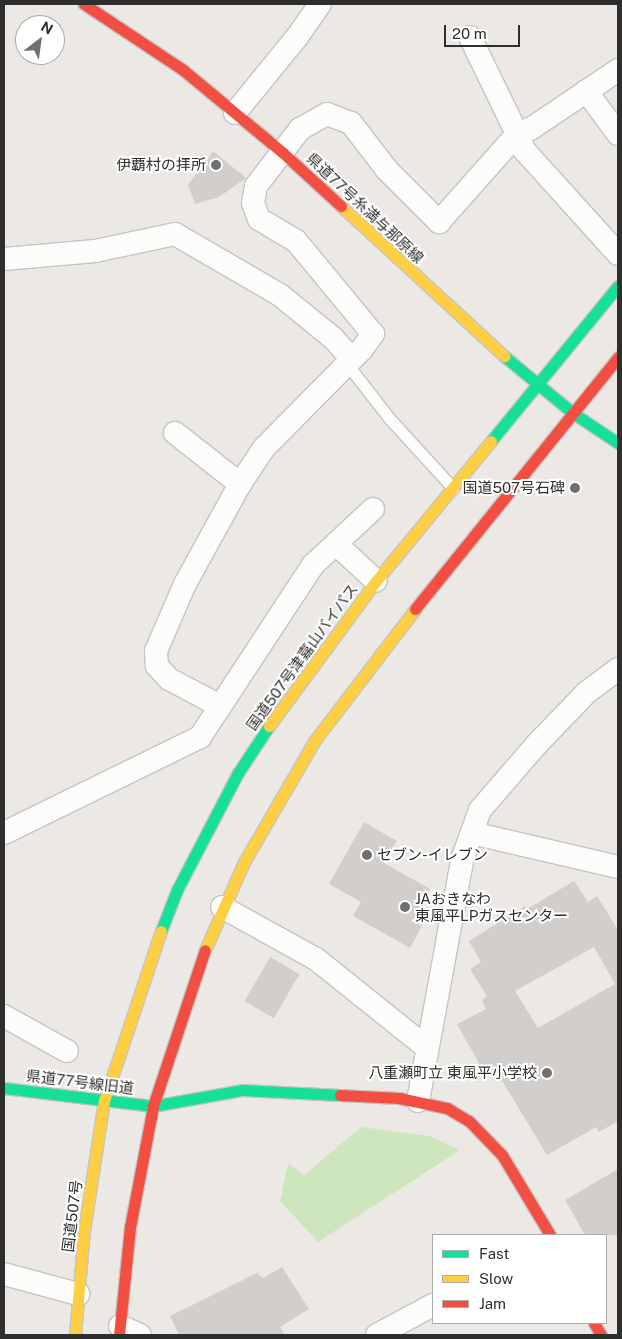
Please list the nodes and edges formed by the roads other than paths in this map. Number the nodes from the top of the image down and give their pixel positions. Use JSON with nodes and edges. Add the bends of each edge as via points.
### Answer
{"nodes":[{"id":1,"x":84,"y":4,"type":"edge"},
{"id":2,"x":320,"y":4,"type":"edge"},
{"id":3,"x":470,"y":36,"type":"dead end"},
{"id":4,"x":618,"y":70,"type":"edge"},
{"id":5,"x":586,"y":91,"type":"junction"},
{"id":6,"x":235,"y":113,"type":"junction"},
{"id":7,"x":517,"y":134,"type":"junction"},
{"id":8,"x":618,"y":134,"type":"edge"},
{"id":9,"x":282,"y":152,"type":"junction"},
{"id":10,"x":618,"y":254,"type":"edge"},
{"id":11,"x":4,"y":259,"type":"edge"},
{"id":12,"x":618,"y":286,"type":"edge"},
{"id":13,"x":618,"y":357,"type":"edge"},
{"id":14,"x":349,"y":361,"type":"junction"},
{"id":15,"x":538,"y":384,"type":"junction"},
{"id":16,"x":573,"y":413,"type":"junction"},
{"id":17,"x":175,"y":433,"type":"dead end"},
{"id":18,"x":618,"y":443,"type":"edge"},
{"id":19,"x":240,"y":484,"type":"junction"},
{"id":20,"x":453,"y":488,"type":"junction"},
{"id":21,"x":374,"y":509,"type":"dead end"},
{"id":22,"x":336,"y":544,"type":"junction"},
{"id":23,"x":376,"y":581,"type":"junction"},
{"id":24,"x":618,"y":669,"type":"edge"},
{"id":25,"x":220,"y":706,"type":"junction"},
{"id":26,"x":4,"y":833,"type":"edge"},
{"id":27,"x":472,"y":833,"type":"junction"},
{"id":28,"x":618,"y":867,"type":"edge"},
{"id":29,"x":222,"y":907,"type":"junction"},
{"id":30,"x":4,"y":1016,"type":"edge"},
{"id":31,"x":426,"y":1047,"type":"junction"},
{"id":32,"x":67,"y":1051,"type":"dead end"},
{"id":33,"x":4,"y":1088,"type":"edge"},
{"id":34,"x":104,"y":1101,"type":"junction"},
{"id":35,"x":418,"y":1101,"type":"junction"},
{"id":36,"x":153,"y":1106,"type":"junction"},
{"id":37,"x":549,"y":1234,"type":"edge"},
{"id":38,"x":4,"y":1274,"type":"edge"},
{"id":39,"x":78,"y":1294,"type":"junction"},
{"id":40,"x":432,"y":1306,"type":"edge"},
{"id":41,"x":595,"y":1324,"type":"edge"},
{"id":42,"x":120,"y":1330,"type":"edge"},
{"id":43,"x":74,"y":1335,"type":"edge"},
{"id":44,"x":140,"y":1335,"type":"edge"},
{"id":45,"x":377,"y":1335,"type":"edge"},
{"id":46,"x":601,"y":1335,"type":"edge"}],
"edges":[{"from":1,"to":6,"type":"main road","name":"県道77号糸満与那原線","via":[[182,69]]},
{"from":2,"to":6,"type":"street"},
{"from":3,"to":7,"type":"street"},
{"from":4,"to":5,"type":"street"},
{"from":5,"to":7,"type":"street","via":[[532,128]]},
{"from":5,"to":8,"type":"street"},
{"from":6,"to":9,"type":"main road","name":"県道77号糸満与那原線"},
{"from":7,"to":9,"type":"street","via":[[439,222],[387,170],[351,123],[340,117],[327,114],[300,129]]},
{"from":7,"to":10,"type":"street","via":[[524,150]]},
{"from":9,"to":14,"type":"street","via":[[256,186],[253,203],[259,219],[296,241],[373,334]]},
{"from":9,"to":15,"type":"main road","name":"県道77号糸満与那原線"},
{"from":11,"to":14,"type":"street","via":[[95,251],[175,234],[280,295],[333,338]]},
{"from":12,"to":15,"type":"main road","name":"国道507号津嘉山バイパス"},
{"from":13,"to":16,"type":"main road"},
{"from":14,"to":19,"type":"street","via":[[264,448]]},
{"from":14,"to":20,"type":"lane","via":[[389,418]]},
{"from":15,"to":16,"type":"main road","name":"県道77号糸満与那原線"},
{"from":15,"to":20,"type":"main road","name":"国道507号津嘉山バイパス"},
{"from":16,"to":18,"type":"main road","name":"県道77号糸満与那原線"},
{"from":16,"to":29,"type":"main road","via":[[374,660],[315,740],[270,812]]},
{"from":17,"to":19,"type":"street"},
{"from":19,"to":25,"type":"street","via":[[185,584],[156,651],[157,666],[169,679]]},
{"from":20,"to":23,"type":"main road","name":"国道507号津嘉山バイパス"},
{"from":21,"to":22,"type":"street"},
{"from":22,"to":23,"type":"street"},
{"from":22,"to":25,"type":"street","via":[[313,565]]},
{"from":23,"to":34,"type":"main road","name":"国道507号津嘉山バイパス","via":[[238,774],[177,890],[148,964]]},
{"from":24,"to":27,"type":"street","via":[[586,693],[536,744],[480,810]]},
{"from":25,"to":26,"type":"street","via":[[200,737]]},
{"from":27,"to":28,"type":"street"},
{"from":27,"to":31,"type":"street","via":[[463,857]]},
{"from":29,"to":31,"type":"street","via":[[316,959]]},
{"from":29,"to":36,"type":"main road","via":[[180,1017]]},
{"from":30,"to":32,"type":"street"},
{"from":31,"to":35,"type":"street"},
{"from":33,"to":34,"type":"main road","name":"県道77号線旧道"},
{"from":34,"to":36,"type":"main road","name":"県道77号線旧道"},
{"from":34,"to":39,"type":"main road","name":"国道507号"},
{"from":35,"to":36,"type":"main road","name":"県道77号線旧道","via":[[242,1090]]},
{"from":35,"to":37,"type":"main road","name":"県道77号線旧道","via":[[447,1108],[481,1132],[527,1193]]},
{"from":36,"to":42,"type":"main road","via":[[130,1227]]},
{"from":38,"to":39,"type":"street"},
{"from":39,"to":43,"type":"main road","name":"国道507号"},
{"from":40,"to":45,"type":"street"},
{"from":41,"to":46,"type":"main road"},
{"from":42,"to":44,"type":"street"}]}
